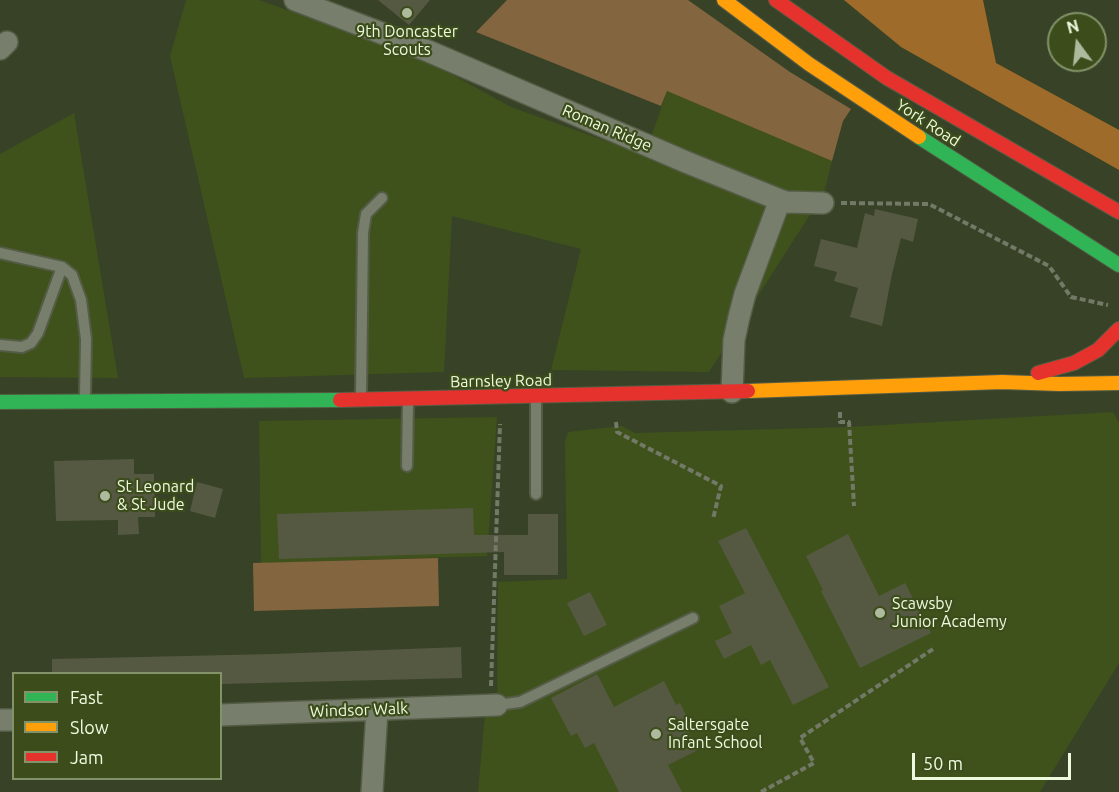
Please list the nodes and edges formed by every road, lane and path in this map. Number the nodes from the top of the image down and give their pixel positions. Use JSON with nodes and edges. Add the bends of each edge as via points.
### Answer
{"nodes":[{"id":1,"x":295,"y":0,"type":"edge"},
{"id":2,"x":724,"y":0,"type":"edge"},
{"id":3,"x":776,"y":0,"type":"edge"},
{"id":4,"x":382,"y":198,"type":"dead end"},
{"id":5,"x":780,"y":200,"type":"junction"},
{"id":6,"x":823,"y":203,"type":"joint"},
{"id":7,"x":1119,"y":212,"type":"edge"},
{"id":8,"x":0,"y":253,"type":"edge"},
{"id":9,"x":1119,"y":266,"type":"edge"},
{"id":10,"x":62,"y":267,"type":"junction"},
{"id":11,"x":1111,"y":306,"type":"dead end"},
{"id":12,"x":1119,"y":329,"type":"edge"},
{"id":13,"x":0,"y":345,"type":"edge"},
{"id":14,"x":1002,"y":382,"type":"junction"},
{"id":15,"x":1119,"y":383,"type":"edge"},
{"id":16,"x":839,"y":388,"type":"junction"},
{"id":17,"x":732,"y":392,"type":"junction"},
{"id":18,"x":616,"y":395,"type":"junction"},
{"id":19,"x":536,"y":396,"type":"junction"},
{"id":20,"x":501,"y":397,"type":"junction"},
{"id":21,"x":408,"y":399,"type":"junction"},
{"id":22,"x":361,"y":400,"type":"junction"},
{"id":23,"x":0,"y":402,"type":"edge"},
{"id":24,"x":84,"y":403,"type":"junction"},
{"id":25,"x":407,"y":466,"type":"dead end"},
{"id":26,"x":536,"y":494,"type":"dead end"},
{"id":27,"x":854,"y":506,"type":"dead end"},
{"id":28,"x":713,"y":519,"type":"dead end"},
{"id":29,"x":693,"y":618,"type":"dead end"},
{"id":30,"x":933,"y":650,"type":"dead end"},
{"id":31,"x":493,"y":705,"type":"junction"},
{"id":32,"x":377,"y":710,"type":"junction"},
{"id":33,"x":222,"y":715,"type":"edge"},
{"id":34,"x":372,"y":792,"type":"edge"},
{"id":35,"x":761,"y":792,"type":"edge"}],
"edges":[{"from":1,"to":5,"type":"street","name":"Roman Ridge","via":[[428,51]]},
{"from":2,"to":9,"type":"highway","name":"York Road","via":[[809,64]]},
{"from":3,"to":7,"type":"highway","name":"York Road","via":[[887,78]]},
{"from":4,"to":22,"type":"lane","via":[[366,214],[363,233]]},
{"from":5,"to":6,"type":"street","name":"Roman Ridge"},
{"from":5,"to":17,"type":"street","via":[[739,317]]},
{"from":6,"to":11,"type":"path","via":[[930,204],[1048,266],[1071,297]]},
{"from":8,"to":10,"type":"lane"},
{"from":10,"to":13,"type":"lane","via":[[31,343]]},
{"from":10,"to":24,"type":"lane","via":[[72,275],[81,300],[86,339]]},
{"from":12,"to":14,"type":"highway","via":[[1098,350],[1074,363]]},
{"from":14,"to":15,"type":"highway"},
{"from":14,"to":16,"type":"highway","name":"Barnsley Road"},
{"from":16,"to":17,"type":"highway","name":"Barnsley Road"},
{"from":16,"to":27,"type":"path","via":[[840,422],[849,422]]},
{"from":17,"to":18,"type":"highway","name":"Barnsley Road"},
{"from":18,"to":19,"type":"highway","name":"Barnsley Road"},
{"from":18,"to":28,"type":"path","via":[[617,432],[721,486]]},
{"from":19,"to":20,"type":"highway","name":"Barnsley Road"},
{"from":19,"to":26,"type":"lane"},
{"from":20,"to":21,"type":"highway","name":"Barnsley Road"},
{"from":20,"to":31,"type":"path"},
{"from":21,"to":22,"type":"highway","name":"Barnsley Road"},
{"from":21,"to":25,"type":"lane"},
{"from":22,"to":24,"type":"highway","name":"Barnsley Road"},
{"from":23,"to":24,"type":"highway","name":"Barnsley Road"},
{"from":29,"to":31,"type":"lane","via":[[520,702]]},
{"from":30,"to":35,"type":"path","via":[[800,738],[813,763]]},
{"from":31,"to":32,"type":"street","name":"Windsor Walk"},
{"from":32,"to":33,"type":"street","name":"Windsor Walk"},
{"from":32,"to":34,"type":"street"}]}
